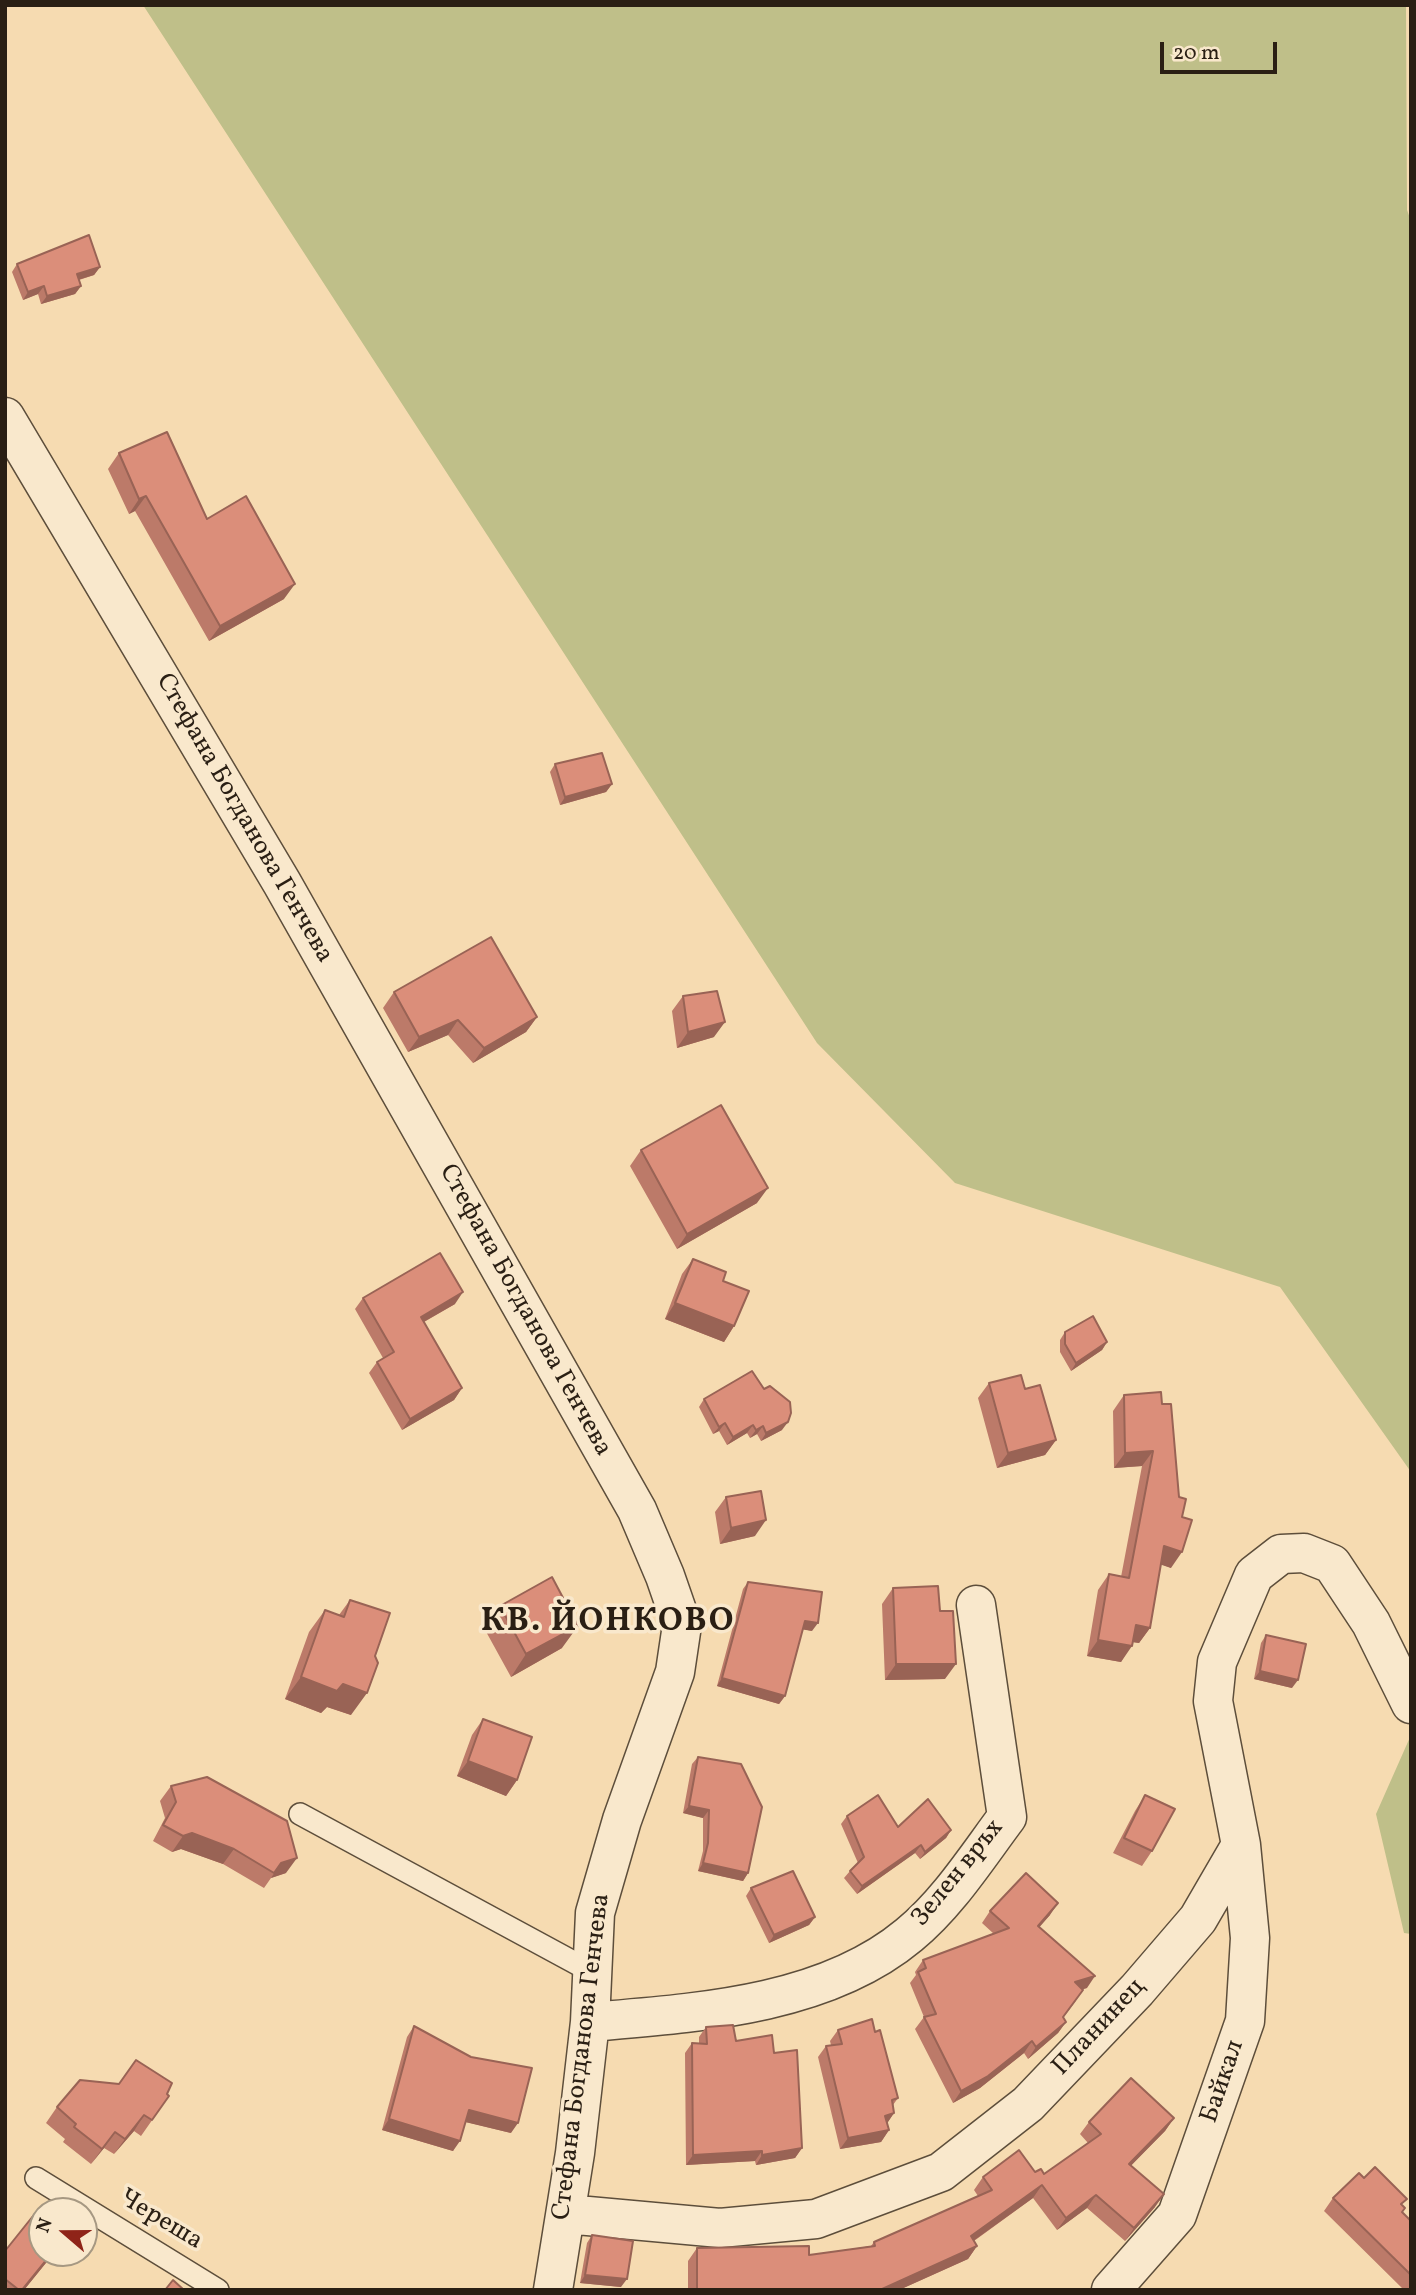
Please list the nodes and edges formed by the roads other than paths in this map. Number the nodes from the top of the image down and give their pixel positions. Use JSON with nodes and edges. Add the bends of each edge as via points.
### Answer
{"nodes":[{"id":1,"x":5,"y":417,"type":"edge"},
{"id":2,"x":976,"y":1605,"type":"dead end"},
{"id":3,"x":1411,"y":1704,"type":"edge"},
{"id":4,"x":300,"y":1814,"type":"dead end"},
{"id":5,"x":1241,"y":1845,"type":"junction"},
{"id":6,"x":592,"y":1972,"type":"junction"},
{"id":7,"x":590,"y":2022,"type":"junction"},
{"id":8,"x":36,"y":2178,"type":"dead end"},
{"id":9,"x":566,"y":2214,"type":"junction"},
{"id":10,"x":218,"y":2290,"type":"edge"},
{"id":11,"x":553,"y":2290,"type":"edge"},
{"id":12,"x":1111,"y":2290,"type":"edge"}],
"edges":[{"from":1,"to":6,"type":"street","name":"Стефана Богданова Генчева","via":[[282,883],[637,1510],[665,1576],[682,1625],[675,1672],[622,1820],[595,1913]]},
{"from":2,"to":7,"type":"street","name":"Зелен връх","via":[[1007,1817],[949,1894],[909,1935],[875,1960],[828,1982],[737,2006]]},
{"from":3,"to":5,"type":"street","via":[[1371,1623],[1332,1564],[1304,1553],[1281,1554],[1254,1575],[1217,1662],[1213,1701]]},
{"from":4,"to":6,"type":"lane"},
{"from":5,"to":9,"type":"street","name":"Планинец","via":[[1198,1919],[1137,1990],[1028,2104],[941,2172],[816,2220],[720,2228]]},
{"from":5,"to":12,"type":"street","name":"Байкал","via":[[1251,1938],[1245,2021],[1177,2215]]},
{"from":6,"to":7,"type":"street","name":"Стефана Богданова Генчева"},
{"from":7,"to":9,"type":"street","name":"Стефана Богданова Генчева"},
{"from":8,"to":10,"type":"lane","name":"Череша"},
{"from":9,"to":11,"type":"street","name":"Стефана Богданова Генчева"}]}
